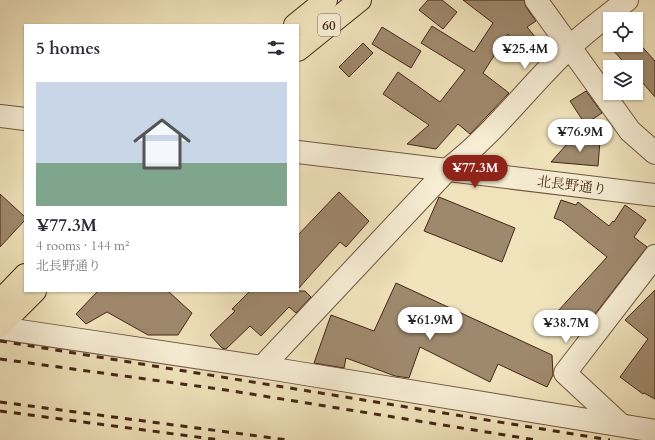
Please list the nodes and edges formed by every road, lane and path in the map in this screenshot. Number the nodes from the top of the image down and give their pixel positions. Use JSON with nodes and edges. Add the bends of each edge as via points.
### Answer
{"nodes":[{"id":1,"x":326,"y":0,"type":"edge"},
{"id":2,"x":360,"y":0,"type":"edge"},
{"id":3,"x":536,"y":0,"type":"edge"},
{"id":4,"x":627,"y":0,"type":"edge"},
{"id":5,"x":296,"y":24,"type":"edge"},
{"id":6,"x":569,"y":48,"type":"junction"},
{"id":7,"x":299,"y":49,"type":"edge"},
{"id":8,"x":0,"y":116,"type":"edge"},
{"id":9,"x":24,"y":119,"type":"edge"},
{"id":10,"x":299,"y":152,"type":"edge"},
{"id":11,"x":655,"y":153,"type":"edge"},
{"id":12,"x":448,"y":169,"type":"junction"},
{"id":13,"x":655,"y":195,"type":"edge"},
{"id":14,"x":655,"y":256,"type":"edge"},
{"id":15,"x":24,"y":277,"type":"edge"},
{"id":16,"x":34,"y":292,"type":"edge"},
{"id":17,"x":3,"y":317,"type":"edge"},
{"id":18,"x":262,"y":367,"type":"junction"},
{"id":19,"x":621,"y":425,"type":"junction"},
{"id":20,"x":655,"y":431,"type":"edge"}],
"edges":[{"from":1,"to":5,"type":"main road","number":"60"},
{"from":2,"to":7,"type":"main road","number":"60"},
{"from":3,"to":6,"type":"street"},
{"from":4,"to":6,"type":"street"},
{"from":6,"to":11,"type":"street","via":[[630,131]]},
{"from":6,"to":12,"type":"street","via":[[497,125],[467,155]]},
{"from":8,"to":9,"type":"street"},
{"from":10,"to":12,"type":"street","name":"北長野通り"},
{"from":12,"to":13,"type":"street","name":"北長野通り"},
{"from":12,"to":18,"type":"street"},
{"from":14,"to":19,"type":"street","via":[[565,372]]},
{"from":15,"to":17,"type":"main road"},
{"from":16,"to":17,"type":"main road"},
{"from":17,"to":18,"type":"street"},
{"from":18,"to":19,"type":"street"},
{"from":19,"to":20,"type":"street"}]}
